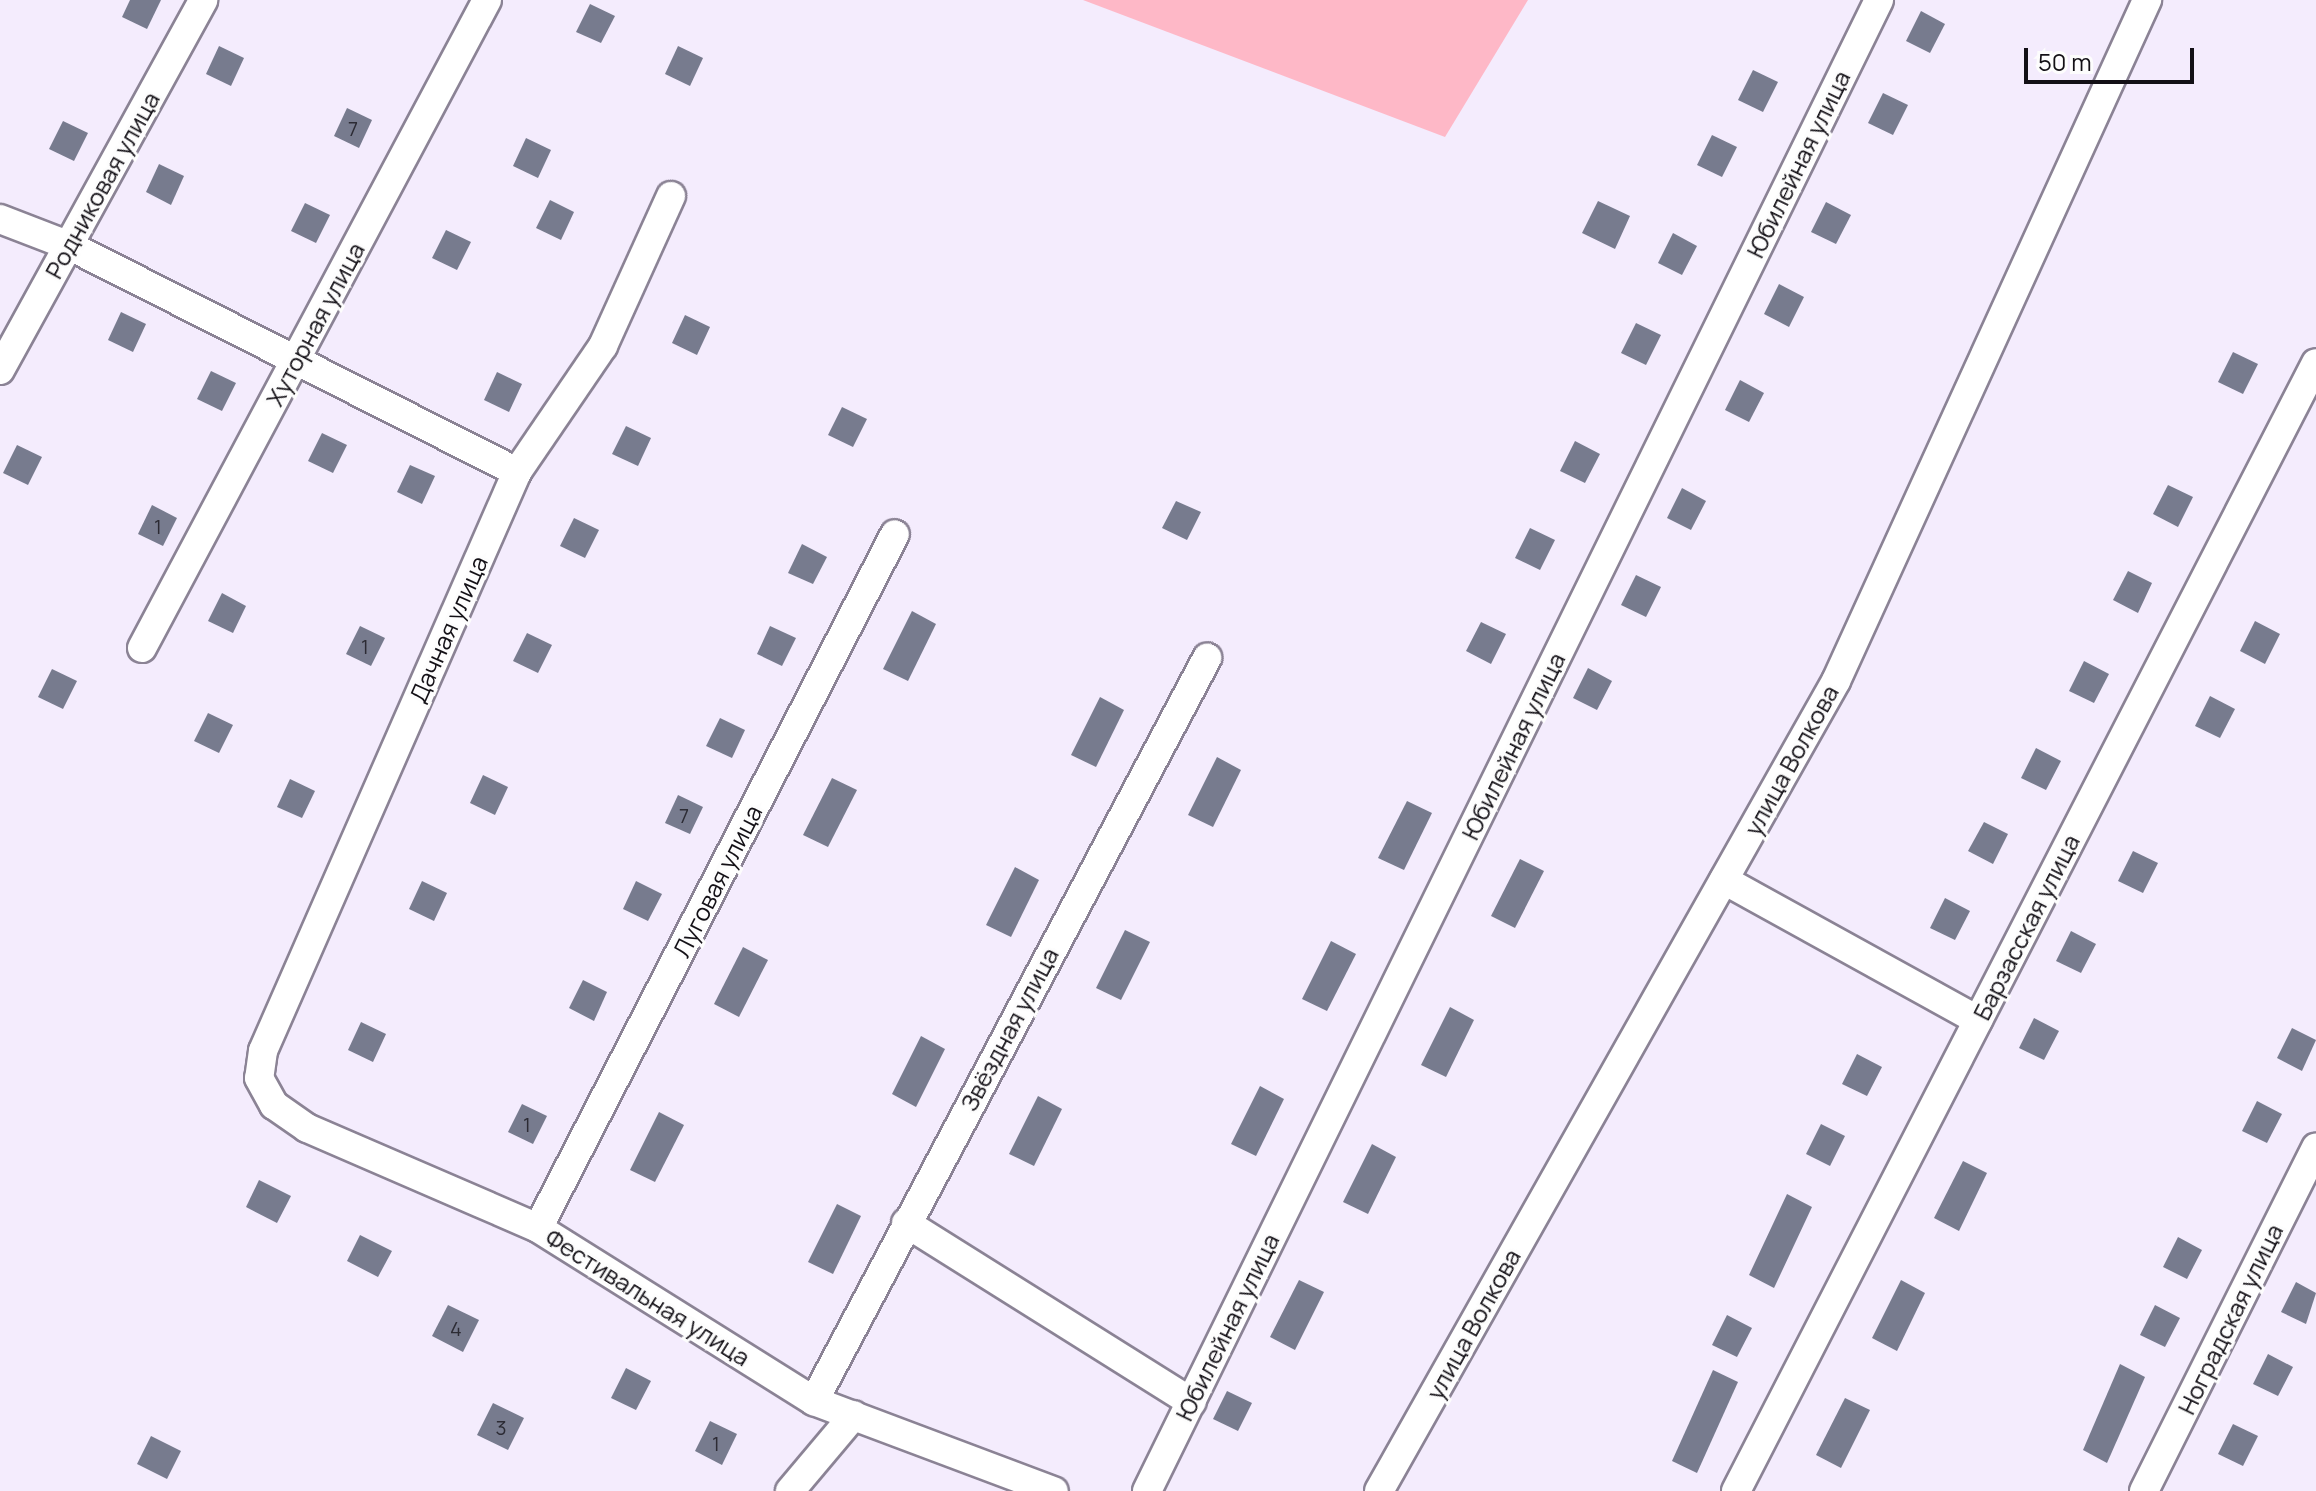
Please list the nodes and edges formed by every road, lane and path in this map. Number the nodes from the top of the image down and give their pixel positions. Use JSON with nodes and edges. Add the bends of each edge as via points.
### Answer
{"nodes":[{"id":1,"x":203,"y":0,"type":"edge"},
{"id":2,"x":487,"y":0,"type":"edge"},
{"id":3,"x":1879,"y":0,"type":"edge"},
{"id":4,"x":2147,"y":0,"type":"edge"},
{"id":5,"x":671,"y":196,"type":"dead end"},
{"id":6,"x":0,"y":219,"type":"edge"},
{"id":7,"x":70,"y":246,"type":"junction"},
{"id":8,"x":297,"y":358,"type":"junction"},
{"id":9,"x":2316,"y":363,"type":"edge"},
{"id":10,"x":0,"y":370,"type":"edge"},
{"id":11,"x":517,"y":472,"type":"junction"},
{"id":12,"x":895,"y":534,"type":"dead end"},
{"id":13,"x":142,"y":648,"type":"dead end"},
{"id":14,"x":1207,"y":658,"type":"dead end"},
{"id":15,"x":1724,"y":880,"type":"junction"},
{"id":16,"x":1978,"y":1020,"type":"junction"},
{"id":17,"x":259,"y":1078,"type":"joint"},
{"id":18,"x":2316,"y":1148,"type":"edge"},
{"id":19,"x":906,"y":1223,"type":"junction"},
{"id":20,"x":538,"y":1228,"type":"junction"},
{"id":21,"x":814,"y":1401,"type":"junction"},
{"id":22,"x":1191,"y":1402,"type":"junction"},
{"id":23,"x":854,"y":1415,"type":"junction"},
{"id":24,"x":790,"y":1491,"type":"edge"},
{"id":25,"x":1054,"y":1491,"type":"edge"},
{"id":26,"x":1147,"y":1491,"type":"edge"},
{"id":27,"x":1379,"y":1491,"type":"edge"},
{"id":28,"x":1736,"y":1491,"type":"edge"},
{"id":29,"x":2144,"y":1491,"type":"edge"}],
"edges":[{"from":1,"to":7,"type":"street","name":"Родниковая улица"},
{"from":2,"to":8,"type":"street","name":"Хуторная улица"},
{"from":3,"to":22,"type":"street","name":"Юбилейная улица"},
{"from":4,"to":15,"type":"street","name":"улица Волкова","via":[[1836,681]]},
{"from":5,"to":11,"type":"street","name":"Дачная улица","via":[[603,346]]},
{"from":6,"to":7,"type":"street"},
{"from":7,"to":8,"type":"street"},
{"from":7,"to":10,"type":"street","name":"Родниковая улица"},
{"from":8,"to":11,"type":"street"},
{"from":8,"to":13,"type":"street","name":"Хуторная улица"},
{"from":9,"to":16,"type":"street","name":"Барзасская улица"},
{"from":11,"to":17,"type":"street","name":"Дачная улица","via":[[263,1051]]},
{"from":12,"to":20,"type":"street","name":"Луговая улица"},
{"from":14,"to":19,"type":"street","name":"Звёздная улица"},
{"from":15,"to":16,"type":"street"},
{"from":15,"to":27,"type":"street","name":"улица Волкова"},
{"from":16,"to":28,"type":"street","name":"Барзасская улица"},
{"from":17,"to":20,"type":"street","name":"Фестивальная улица","via":[[274,1105],[307,1128]]},
{"from":18,"to":29,"type":"street","name":"Ноградская улица"},
{"from":19,"to":21,"type":"street","name":"Звёздная улица"},
{"from":19,"to":22,"type":"street"},
{"from":20,"to":21,"type":"street","name":"Фестивальная улица"},
{"from":21,"to":23,"type":"street","name":"Фестивальная улица"},
{"from":22,"to":26,"type":"street","name":"Юбилейная улица"},
{"from":23,"to":24,"type":"street"},
{"from":23,"to":25,"type":"street","name":"Фестивальная улица"}]}
